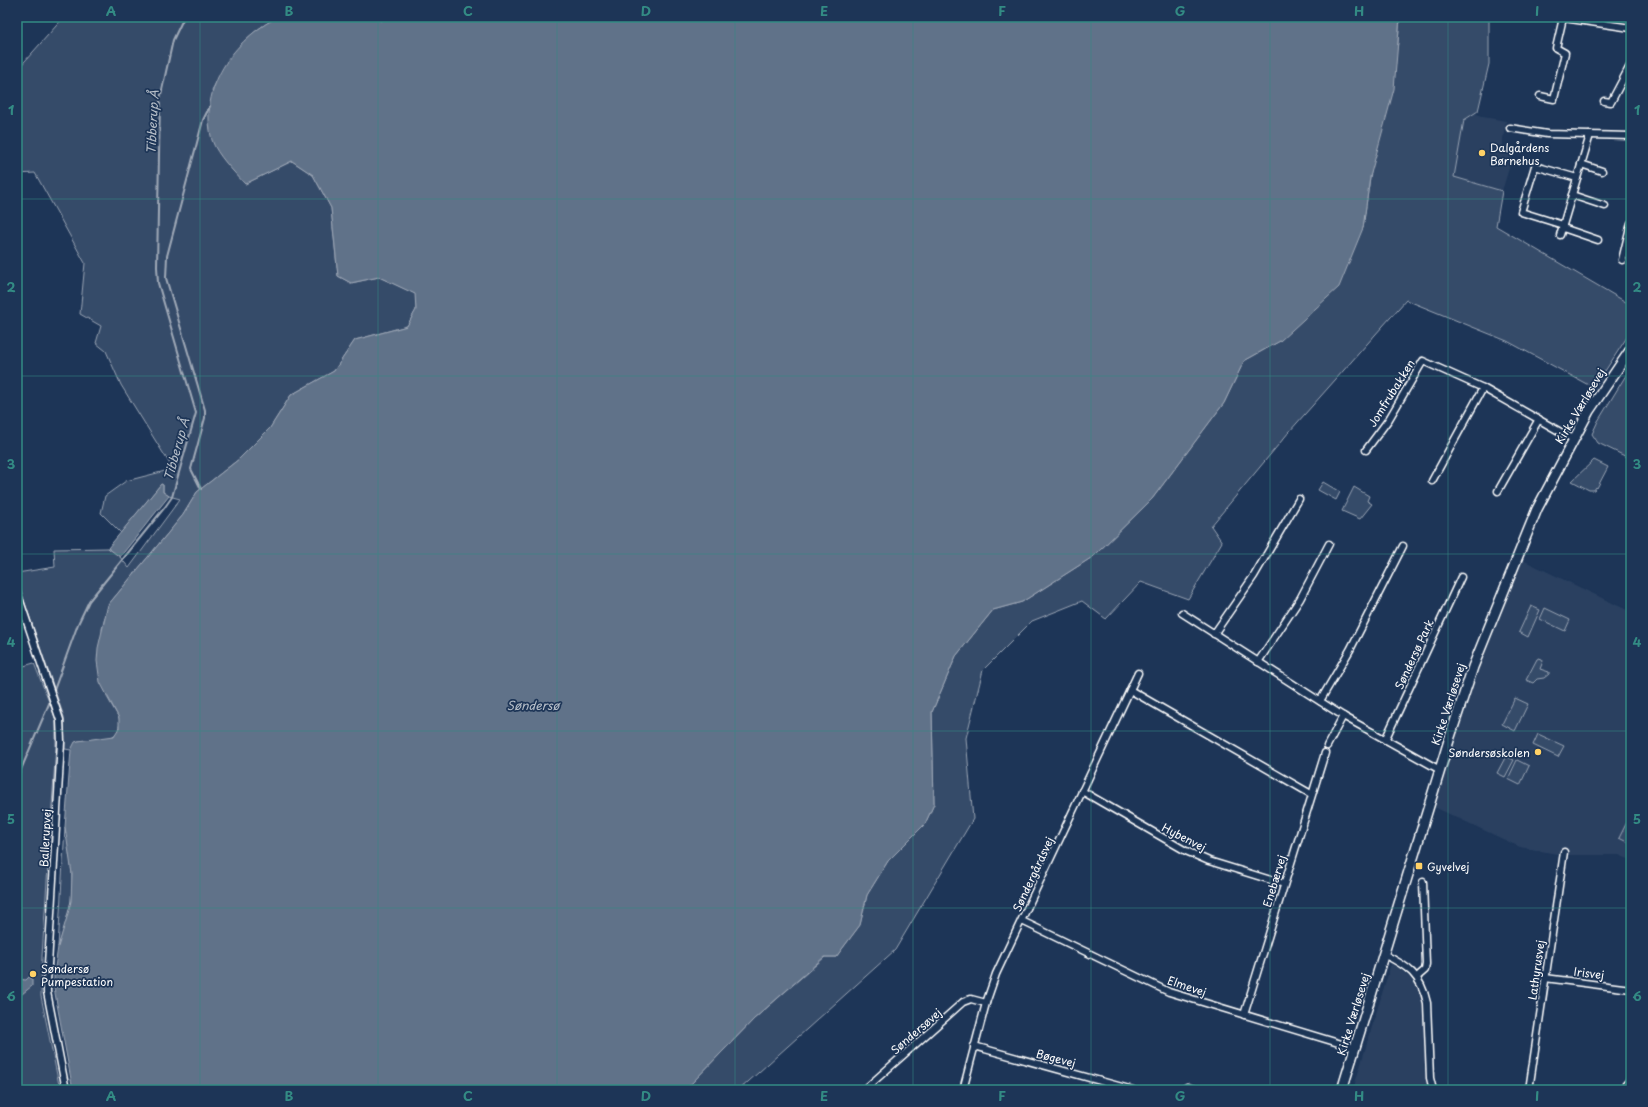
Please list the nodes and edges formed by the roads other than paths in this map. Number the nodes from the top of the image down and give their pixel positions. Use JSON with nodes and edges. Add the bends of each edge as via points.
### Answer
{"nodes":[{"id":1,"x":1560,"y":18,"type":"edge"},
{"id":2,"x":1631,"y":28,"type":"edge"},
{"id":3,"x":1631,"y":64,"type":"edge"},
{"id":4,"x":1540,"y":96,"type":"dead end"},
{"id":5,"x":1604,"y":101,"type":"dead end"},
{"id":6,"x":1510,"y":128,"type":"dead end"},
{"id":7,"x":1590,"y":135,"type":"junction"},
{"id":8,"x":1631,"y":136,"type":"edge"},
{"id":9,"x":1581,"y":164,"type":"junction"},
{"id":10,"x":1602,"y":171,"type":"dead end"},
{"id":11,"x":1577,"y":178,"type":"junction"},
{"id":12,"x":1572,"y":195,"type":"junction"},
{"id":13,"x":1605,"y":206,"type":"dead end"},
{"id":14,"x":1631,"y":223,"type":"edge"},
{"id":15,"x":1563,"y":226,"type":"junction"},
{"id":16,"x":1560,"y":235,"type":"dead end"},
{"id":17,"x":1598,"y":240,"type":"dead end"},
{"id":18,"x":1622,"y":260,"type":"dead end"},
{"id":19,"x":1631,"y":349,"type":"edge"},
{"id":20,"x":1483,"y":388,"type":"junction"},
{"id":21,"x":1539,"y":419,"type":"junction"},
{"id":22,"x":1573,"y":439,"type":"junction"},
{"id":23,"x":1366,"y":450,"type":"dead end"},
{"id":24,"x":1432,"y":481,"type":"dead end"},
{"id":25,"x":1498,"y":491,"type":"dead end"},
{"id":26,"x":1299,"y":499,"type":"dead end"},
{"id":27,"x":1329,"y":544,"type":"dead end"},
{"id":28,"x":1403,"y":546,"type":"dead end"},
{"id":29,"x":1461,"y":577,"type":"dead end"},
{"id":30,"x":17,"y":592,"type":"edge"},
{"id":31,"x":1182,"y":613,"type":"dead end"},
{"id":32,"x":1214,"y":634,"type":"junction"},
{"id":33,"x":1258,"y":662,"type":"junction"},
{"id":34,"x":1138,"y":673,"type":"dead end"},
{"id":35,"x":1130,"y":690,"type":"junction"},
{"id":36,"x":1320,"y":701,"type":"junction"},
{"id":37,"x":1343,"y":716,"type":"junction"},
{"id":38,"x":1385,"y":740,"type":"junction"},
{"id":39,"x":1327,"y":746,"type":"dead end"},
{"id":40,"x":1325,"y":753,"type":"dead end"},
{"id":41,"x":1440,"y":770,"type":"junction"},
{"id":42,"x":1082,"y":791,"type":"junction"},
{"id":43,"x":1311,"y":794,"type":"junction"},
{"id":44,"x":1564,"y":852,"type":"dead end"},
{"id":45,"x":1423,"y":882,"type":"dead end"},
{"id":46,"x":1284,"y":884,"type":"junction"},
{"id":47,"x":1022,"y":921,"type":"junction"},
{"id":48,"x":1383,"y":954,"type":"junction"},
{"id":49,"x":1417,"y":977,"type":"junction"},
{"id":50,"x":1545,"y":978,"type":"junction"},
{"id":51,"x":1631,"y":989,"type":"edge"},
{"id":52,"x":986,"y":1003,"type":"junction"},
{"id":53,"x":1244,"y":1014,"type":"junction"},
{"id":54,"x":974,"y":1046,"type":"junction"},
{"id":55,"x":1355,"y":1048,"type":"junction"},
{"id":56,"x":1631,"y":1079,"type":"edge"},
{"id":57,"x":66,"y":1090,"type":"edge"},
{"id":58,"x":864,"y":1090,"type":"edge"},
{"id":59,"x":962,"y":1090,"type":"edge"},
{"id":60,"x":1133,"y":1090,"type":"edge"},
{"id":61,"x":1182,"y":1090,"type":"edge"},
{"id":62,"x":1198,"y":1090,"type":"edge"},
{"id":63,"x":1342,"y":1090,"type":"edge"},
{"id":64,"x":1433,"y":1090,"type":"edge"},
{"id":65,"x":1529,"y":1090,"type":"edge"},
{"id":66,"x":1621,"y":1090,"type":"edge"}],
"edges":[{"from":1,"to":2,"type":"street"},
{"from":1,"to":4,"type":"street","via":[[1556,48],[1564,53],[1554,99]]},
{"from":3,"to":5,"type":"street","via":[[1611,102]]},
{"from":6,"to":7,"type":"street","via":[[1547,134]]},
{"from":7,"to":8,"type":"street"},
{"from":7,"to":9,"type":"street"},
{"from":9,"to":10,"type":"street"},
{"from":9,"to":11,"type":"street"},
{"from":11,"to":12,"type":"street"},
{"from":11,"to":15,"type":"street","via":[[1535,166],[1521,212]]},
{"from":12,"to":13,"type":"street"},
{"from":12,"to":15,"type":"street"},
{"from":14,"to":18,"type":"street"},
{"from":15,"to":16,"type":"street"},
{"from":15,"to":17,"type":"street"},
{"from":19,"to":22,"type":"street","name":"Kirke Værløsevej"},
{"from":20,"to":21,"type":"street","name":"Jomfrubakken"},
{"from":20,"to":23,"type":"street","name":"Jomfrubakken","via":[[1423,361],[1389,418]]},
{"from":20,"to":24,"type":"street"},
{"from":21,"to":22,"type":"street","name":"Jomfrubakken"},
{"from":21,"to":25,"type":"street"},
{"from":22,"to":41,"type":"street","name":"Kirke Værløsevej","via":[[1537,508],[1492,618]]},
{"from":26,"to":32,"type":"street","via":[[1254,576]]},
{"from":27,"to":33,"type":"street","via":[[1300,599]]},
{"from":28,"to":36,"type":"street","via":[[1350,650]]},
{"from":29,"to":38,"type":"street","name":"Søndersø Park"},
{"from":30,"to":57,"type":"street","name":"Ballerupvej","via":[[60,720],[61,742],[47,992]]},
{"from":31,"to":32,"type":"street"},
{"from":32,"to":33,"type":"street"},
{"from":33,"to":36,"type":"street"},
{"from":34,"to":35,"type":"street","name":"Søndergårdsvej"},
{"from":35,"to":42,"type":"street","name":"Søndergårdsvej"},
{"from":35,"to":43,"type":"street"},
{"from":36,"to":37,"type":"street"},
{"from":37,"to":38,"type":"street"},
{"from":37,"to":39,"type":"street"},
{"from":38,"to":41,"type":"street"},
{"from":40,"to":43,"type":"street","name":"Enebærvej"},
{"from":41,"to":48,"type":"street","name":"Kirke Værløsevej"},
{"from":42,"to":46,"type":"street","name":"Hybenvej","via":[[1186,851],[1209,861]]},
{"from":42,"to":47,"type":"street","name":"Søndergårdsvej"},
{"from":43,"to":46,"type":"street","name":"Enebærvej"},
{"from":44,"to":50,"type":"street","name":"Lathyrusvej"},
{"from":45,"to":49,"type":"street","via":[[1426,964],[1425,970]]},
{"from":46,"to":53,"type":"street","name":"Enebærvej"},
{"from":47,"to":52,"type":"street","name":"Søndergårdsvej","via":[[996,974]]},
{"from":47,"to":53,"type":"street","name":"Elmevej","via":[[1169,992]]},
{"from":48,"to":49,"type":"street","via":[[1409,968]]},
{"from":48,"to":55,"type":"street","name":"Kirke Værløsevej"},
{"from":49,"to":64,"type":"street","via":[[1427,1003],[1430,1078]]},
{"from":50,"to":51,"type":"street","name":"Irisvej"},
{"from":50,"to":65,"type":"street","name":"Lathyrusvej"},
{"from":52,"to":54,"type":"street","name":"Søndergårdsvej"},
{"from":52,"to":58,"type":"street","name":"Søndersøvej","via":[[971,999],[963,1002]]},
{"from":53,"to":55,"type":"street","name":"Elmevej"},
{"from":54,"to":59,"type":"street","name":"Søndergårdsvej"},
{"from":54,"to":60,"type":"street","name":"Bøgevej"},
{"from":55,"to":63,"type":"street","name":"Kirke Værløsevej"},
{"from":56,"to":66,"type":"street"},
{"from":61,"to":62,"type":"street","via":[[1187,1087]]}]}
